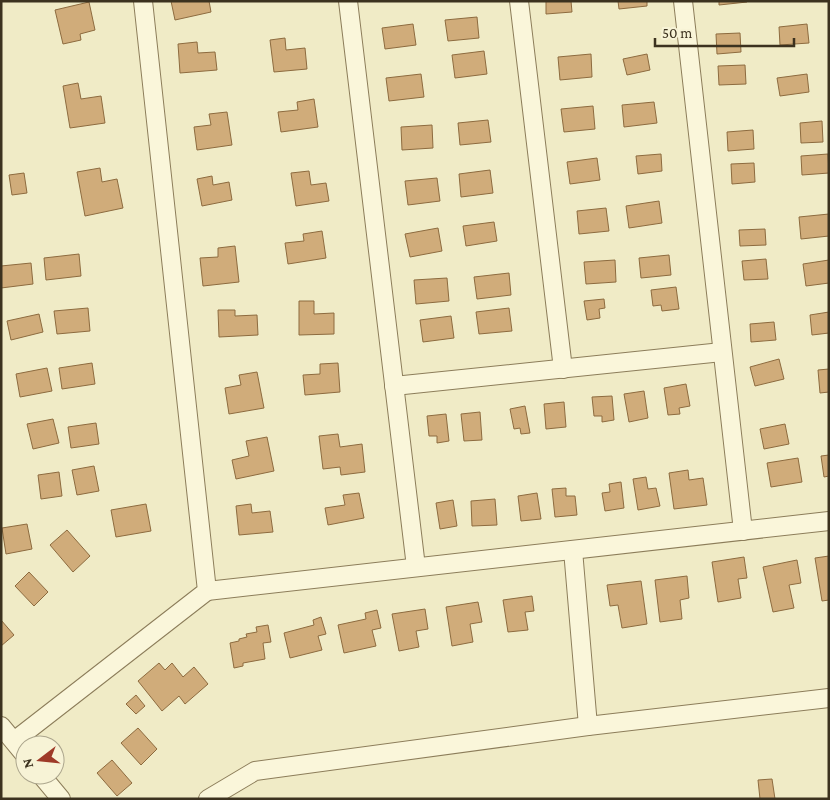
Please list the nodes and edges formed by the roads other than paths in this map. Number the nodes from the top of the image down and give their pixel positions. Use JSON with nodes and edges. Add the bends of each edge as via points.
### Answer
{"nodes":[{"id":1,"x":142,"y":1,"type":"edge"},
{"id":2,"x":348,"y":1,"type":"edge"},
{"id":3,"x":519,"y":1,"type":"edge"},
{"id":4,"x":683,"y":1,"type":"edge"},
{"id":5,"x":722,"y":352,"type":"junction"},
{"id":6,"x":563,"y":369,"type":"junction"},
{"id":7,"x":394,"y":386,"type":"junction"},
{"id":8,"x":829,"y":521,"type":"edge"},
{"id":9,"x":742,"y":531,"type":"junction"},
{"id":10,"x":572,"y":550,"type":"junction"},
{"id":11,"x":416,"y":568,"type":"junction"},
{"id":12,"x":207,"y":591,"type":"junction"},
{"id":13,"x":829,"y":698,"type":"edge"},
{"id":14,"x":1,"y":726,"type":"edge"},
{"id":15,"x":588,"y":726,"type":"junction"},
{"id":16,"x":35,"y":735,"type":"edge"},
{"id":17,"x":15,"y":742,"type":"edge"},
{"id":18,"x":50,"y":785,"type":"edge"},
{"id":19,"x":61,"y":799,"type":"edge"},
{"id":20,"x":208,"y":799,"type":"edge"}],
"edges":[{"from":1,"to":12,"type":"street"},
{"from":2,"to":7,"type":"street"},
{"from":3,"to":6,"type":"street"},
{"from":4,"to":5,"type":"street"},
{"from":5,"to":6,"type":"street"},
{"from":5,"to":9,"type":"street"},
{"from":6,"to":7,"type":"street"},
{"from":7,"to":11,"type":"street"},
{"from":8,"to":9,"type":"street"},
{"from":9,"to":10,"type":"street"},
{"from":10,"to":11,"type":"street"},
{"from":10,"to":15,"type":"street"},
{"from":11,"to":12,"type":"street"},
{"from":12,"to":16,"type":"street"},
{"from":13,"to":15,"type":"street"},
{"from":14,"to":17,"type":"street"},
{"from":15,"to":20,"type":"street","via":[[255,771]]},
{"from":18,"to":19,"type":"street"}]}
